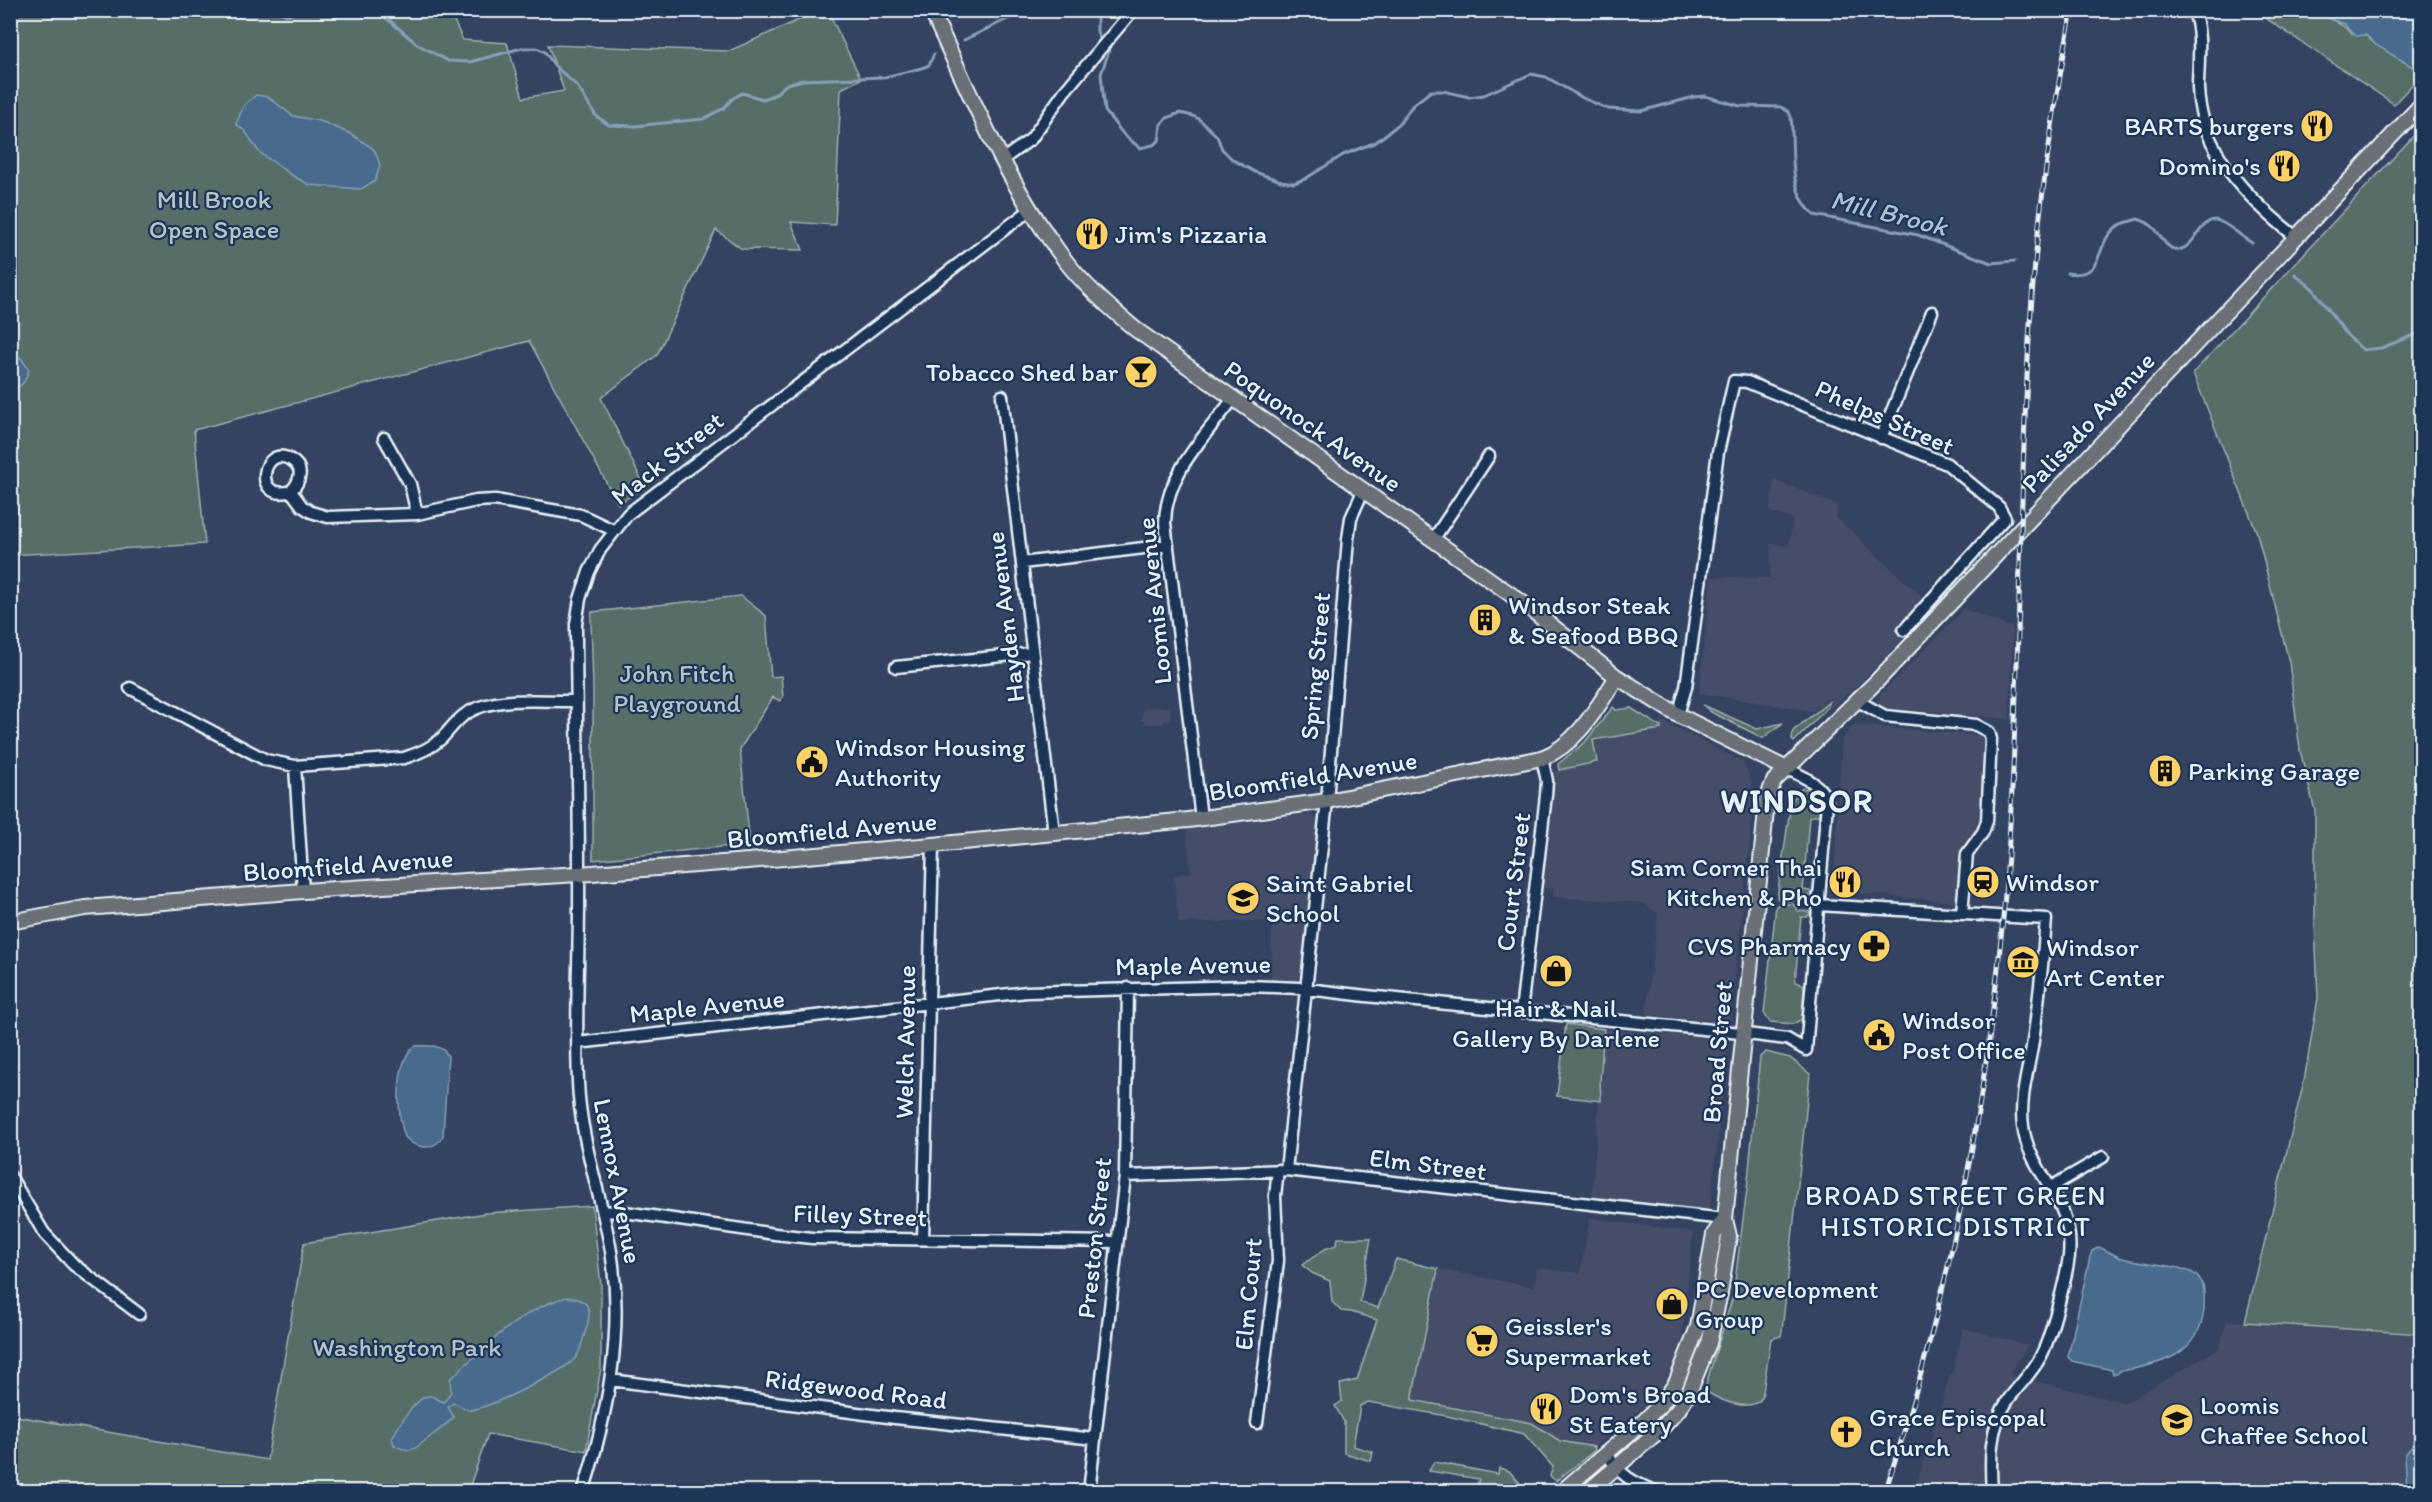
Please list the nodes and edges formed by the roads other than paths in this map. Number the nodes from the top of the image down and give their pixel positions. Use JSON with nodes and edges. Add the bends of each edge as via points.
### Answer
{"nodes":[{"id":1,"x":931,"y":10,"type":"edge"},
{"id":2,"x":1133,"y":10,"type":"edge"},
{"id":3,"x":2193,"y":10,"type":"edge"},
{"id":4,"x":2421,"y":104,"type":"edge"},
{"id":5,"x":1002,"y":160,"type":"junction"},
{"id":6,"x":1030,"y":210,"type":"junction"},
{"id":7,"x":2296,"y":237,"type":"junction"},
{"id":8,"x":1932,"y":312,"type":"dead end"},
{"id":9,"x":1002,"y":396,"type":"dead end"},
{"id":10,"x":1233,"y":399,"type":"junction"},
{"id":11,"x":384,"y":438,"type":"dead end"},
{"id":12,"x":1881,"y":438,"type":"junction"},
{"id":13,"x":1489,"y":456,"type":"dead end"},
{"id":14,"x":291,"y":491,"type":"dead end"},
{"id":15,"x":1363,"y":491,"type":"junction"},
{"id":16,"x":417,"y":514,"type":"junction"},
{"id":17,"x":614,"y":530,"type":"junction"},
{"id":18,"x":1433,"y":540,"type":"junction"},
{"id":19,"x":1168,"y":545,"type":"junction"},
{"id":20,"x":1022,"y":563,"type":"junction"},
{"id":21,"x":1904,"y":630,"type":"dead end"},
{"id":22,"x":1032,"y":653,"type":"junction"},
{"id":23,"x":896,"y":667,"type":"dead end"},
{"id":24,"x":1617,"y":677,"type":"junction"},
{"id":25,"x":130,"y":688,"type":"dead end"},
{"id":26,"x":576,"y":701,"type":"junction"},
{"id":27,"x":1858,"y":701,"type":"junction"},
{"id":28,"x":1678,"y":715,"type":"junction"},
{"id":29,"x":1542,"y":758,"type":"junction"},
{"id":30,"x":295,"y":766,"type":"junction"},
{"id":31,"x":1785,"y":768,"type":"junction"},
{"id":32,"x":1327,"y":801,"type":"junction"},
{"id":33,"x":1201,"y":818,"type":"junction"},
{"id":34,"x":1054,"y":833,"type":"junction"},
{"id":35,"x":933,"y":845,"type":"junction"},
{"id":36,"x":579,"y":874,"type":"junction"},
{"id":37,"x":303,"y":891,"type":"junction"},
{"id":38,"x":1819,"y":905,"type":"junction"},
{"id":39,"x":1962,"y":914,"type":"junction"},
{"id":40,"x":10,"y":922,"type":"edge"},
{"id":41,"x":1128,"y":988,"type":"junction"},
{"id":42,"x":1308,"y":988,"type":"junction"},
{"id":43,"x":929,"y":1003,"type":"junction"},
{"id":44,"x":1521,"y":1012,"type":"junction"},
{"id":45,"x":1743,"y":1034,"type":"junction"},
{"id":46,"x":577,"y":1043,"type":"junction"},
{"id":47,"x":2103,"y":1157,"type":"dead end"},
{"id":48,"x":1282,"y":1170,"type":"junction"},
{"id":49,"x":10,"y":1176,"type":"edge"},
{"id":50,"x":1125,"y":1176,"type":"junction"},
{"id":51,"x":2051,"y":1187,"type":"junction"},
{"id":52,"x":603,"y":1212,"type":"junction"},
{"id":53,"x":1725,"y":1219,"type":"junction"},
{"id":54,"x":923,"y":1239,"type":"junction"},
{"id":55,"x":1117,"y":1242,"type":"junction"},
{"id":56,"x":140,"y":1314,"type":"dead end"},
{"id":57,"x":1694,"y":1341,"type":"junction"},
{"id":58,"x":1709,"y":1343,"type":"junction"},
{"id":59,"x":611,"y":1380,"type":"junction"},
{"id":60,"x":1676,"y":1383,"type":"junction"},
{"id":61,"x":1690,"y":1390,"type":"junction"},
{"id":62,"x":1257,"y":1423,"type":"dead end"},
{"id":63,"x":1095,"y":1439,"type":"junction"},
{"id":64,"x":1606,"y":1452,"type":"junction"},
{"id":65,"x":1615,"y":1467,"type":"junction"},
{"id":66,"x":583,"y":1491,"type":"edge"},
{"id":67,"x":1089,"y":1491,"type":"edge"},
{"id":68,"x":1561,"y":1491,"type":"edge"},
{"id":69,"x":1587,"y":1491,"type":"edge"},
{"id":70,"x":1657,"y":1491,"type":"edge"},
{"id":71,"x":1992,"y":1491,"type":"edge"}],
"edges":[{"from":1,"to":5,"type":"main road","name":"Poquonock Avenue"},
{"from":2,"to":5,"type":"street","via":[[1064,92],[1031,139]]},
{"from":3,"to":7,"type":"street","via":[[2198,98],[2209,137],[2240,184]]},
{"from":4,"to":7,"type":"main road","name":"Palisado Avenue"},
{"from":5,"to":6,"type":"main road","name":"Poquonock Avenue"},
{"from":6,"to":10,"type":"main road","name":"Poquonock Avenue","via":[[1062,257],[1096,295],[1135,330]]},
{"from":6,"to":17,"type":"street","name":"Mack Street","via":[[645,500]]},
{"from":7,"to":27,"type":"main road","name":"Palisado Avenue"},
{"from":8,"to":12,"type":"street"},
{"from":9,"to":20,"type":"street","name":"Hayden Avenue"},
{"from":10,"to":15,"type":"main road","name":"Poquonock Avenue"},
{"from":10,"to":19,"type":"street","name":"Loomis Avenue","via":[[1174,479],[1165,508]]},
{"from":11,"to":16,"type":"street","via":[[410,484]]},
{"from":12,"to":21,"type":"street","name":"Phelps Street","via":[[1947,464],[1999,507],[2005,518]]},
{"from":12,"to":28,"type":"street","name":"Phelps Street","via":[[1747,382],[1734,381],[1719,452],[1686,687]]},
{"from":13,"to":18,"type":"street"},
{"from":14,"to":16,"type":"street","via":[[302,506],[328,516]]},
{"from":15,"to":18,"type":"main road","name":"Poquonock Avenue"},
{"from":15,"to":32,"type":"street","name":"Spring Street","via":[[1353,512],[1348,539]]},
{"from":16,"to":17,"type":"street","via":[[495,500],[581,515]]},
{"from":17,"to":26,"type":"street","name":"Mack Street","via":[[589,572],[580,599],[576,624]]},
{"from":18,"to":24,"type":"main road","name":"Poquonock Avenue","via":[[1520,601]]},
{"from":19,"to":20,"type":"street"},
{"from":19,"to":33,"type":"street","name":"Loomis Avenue"},
{"from":20,"to":22,"type":"street","name":"Hayden Avenue"},
{"from":22,"to":23,"type":"street"},
{"from":22,"to":34,"type":"street","name":"Hayden Avenue"},
{"from":24,"to":28,"type":"main road","name":"Poquonock Avenue"},
{"from":24,"to":29,"type":"main road","name":"Bloomfield Avenue","via":[[1575,736]]},
{"from":25,"to":30,"type":"street","via":[[266,760]]},
{"from":26,"to":30,"type":"street","via":[[498,702],[481,706],[465,714],[431,746],[404,758]]},
{"from":26,"to":36,"type":"street","name":"Mack Street"},
{"from":27,"to":31,"type":"main road","name":"Palisado Avenue"},
{"from":27,"to":39,"type":"street","via":[[1886,716],[1976,725],[1989,732],[1987,821],[1967,854]]},
{"from":28,"to":31,"type":"main road","name":"Poquonock Avenue"},
{"from":29,"to":32,"type":"main road","name":"Bloomfield Avenue"},
{"from":29,"to":44,"type":"street","name":"Court Street","via":[[1546,795]]},
{"from":30,"to":37,"type":"street"},
{"from":31,"to":38,"type":"street","via":[[1814,784],[1826,799]]},
{"from":31,"to":45,"type":"main road","name":"Broad Street","via":[[1767,799]]},
{"from":32,"to":33,"type":"main road","name":"Bloomfield Avenue"},
{"from":32,"to":42,"type":"street","name":"Spring Street"},
{"from":33,"to":34,"type":"main road","name":"Bloomfield Avenue"},
{"from":34,"to":35,"type":"main road","name":"Bloomfield Avenue"},
{"from":35,"to":36,"type":"main road","name":"Bloomfield Avenue"},
{"from":35,"to":43,"type":"street","name":"Welch Avenue"},
{"from":36,"to":37,"type":"main road","name":"Bloomfield Avenue"},
{"from":36,"to":46,"type":"street","name":"Lennox Avenue"},
{"from":37,"to":40,"type":"main road","name":"Bloomfield Avenue","via":[[85,908]]},
{"from":38,"to":39,"type":"street"},
{"from":38,"to":45,"type":"street","name":"Maple Avenue","via":[[1806,1050],[1791,1040]]},
{"from":39,"to":51,"type":"street","via":[[2046,919],[2022,1120],[2028,1146]]},
{"from":41,"to":42,"type":"street","name":"Maple Avenue"},
{"from":41,"to":43,"type":"street","name":"Maple Avenue","via":[[1027,992]]},
{"from":41,"to":50,"type":"street","name":"Preston Street"},
{"from":42,"to":44,"type":"street","name":"Maple Avenue"},
{"from":42,"to":48,"type":"street","name":"Spring Street"},
{"from":43,"to":46,"type":"street","name":"Maple Avenue"},
{"from":43,"to":54,"type":"street","name":"Welch Avenue"},
{"from":44,"to":45,"type":"street","name":"Maple Avenue"},
{"from":45,"to":53,"type":"main road","name":"Broad Street"},
{"from":46,"to":52,"type":"street","name":"Lennox Avenue","via":[[581,1113]]},
{"from":47,"to":51,"type":"street"},
{"from":48,"to":50,"type":"street","name":"Elm Street"},
{"from":48,"to":53,"type":"street","name":"Elm Street"},
{"from":48,"to":62,"type":"street","name":"Elm Court","via":[[1275,1196],[1278,1261]]},
{"from":49,"to":56,"type":"street","via":[[44,1233],[105,1290]]},
{"from":50,"to":55,"type":"street","name":"Preston Street"},
{"from":51,"to":71,"type":"street","via":[[2068,1228],[2067,1266],[2044,1350],[1997,1422],[1990,1454]]},
{"from":52,"to":54,"type":"street","name":"Filley Street","via":[[618,1210],[802,1237]]},
{"from":52,"to":59,"type":"street","name":"Lennox Avenue","via":[[615,1297]]},
{"from":53,"to":57,"type":"main road","name":"Broad Street","via":[[1714,1234]]},
{"from":53,"to":58,"type":"main road","name":"Broad Street","via":[[1729,1236]]},
{"from":54,"to":55,"type":"street","name":"Filley Street"},
{"from":55,"to":63,"type":"street","name":"Preston Street"},
{"from":57,"to":58,"type":"main road"},
{"from":57,"to":60,"type":"main road","name":"Broad Street"},
{"from":58,"to":61,"type":"main road","name":"Broad Street"},
{"from":59,"to":63,"type":"street","name":"Ridgewood Road","via":[[895,1418]]},
{"from":59,"to":66,"type":"street","name":"Lennox Avenue"},
{"from":60,"to":61,"type":"main road"},
{"from":60,"to":64,"type":"main road","name":"Broad Street","via":[[1662,1403]]},
{"from":61,"to":65,"type":"main road","name":"Broad Street","via":[[1659,1431]]},
{"from":63,"to":67,"type":"street","name":"Preston Street"},
{"from":64,"to":65,"type":"street"},
{"from":64,"to":68,"type":"main road","name":"Broad Street"},
{"from":65,"to":69,"type":"main road","name":"Broad Street"},
{"from":65,"to":70,"type":"street","via":[[1632,1482]]}]}
